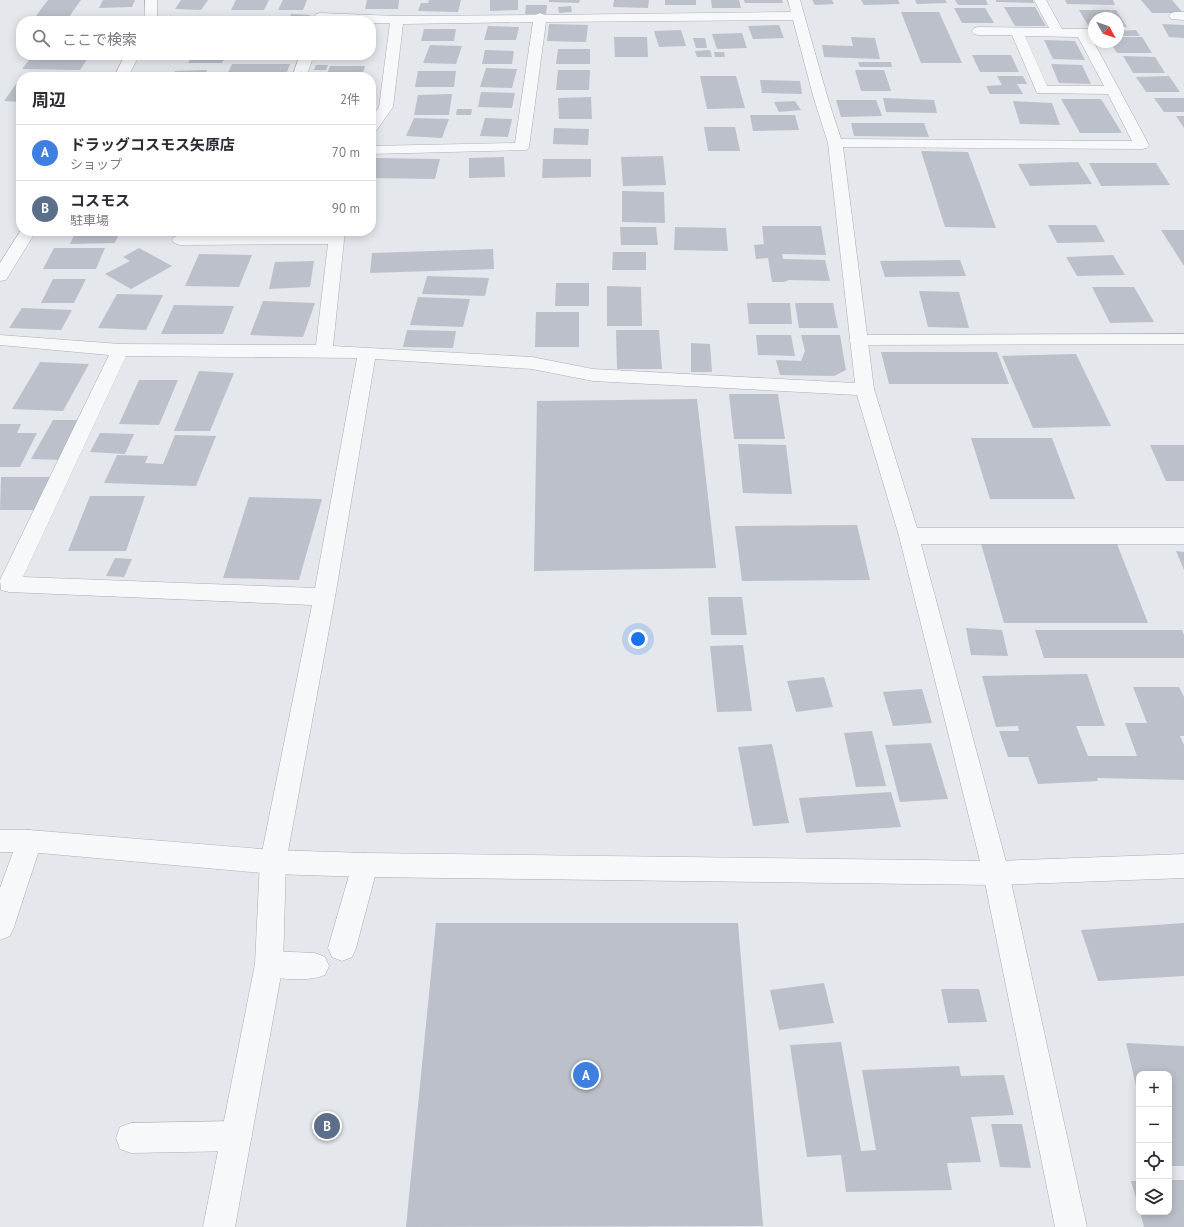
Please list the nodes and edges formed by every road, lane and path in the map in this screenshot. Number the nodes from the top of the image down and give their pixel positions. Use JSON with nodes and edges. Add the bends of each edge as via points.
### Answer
{"nodes":[{"id":1,"x":151,"y":0,"type":"edge"},
{"id":2,"x":794,"y":0,"type":"edge"},
{"id":3,"x":1040,"y":0,"type":"edge"},
{"id":4,"x":328,"y":6,"type":"dead end"},
{"id":5,"x":151,"y":16,"type":"edge"},
{"id":6,"x":322,"y":16,"type":"edge"},
{"id":7,"x":799,"y":16,"type":"junction"},
{"id":8,"x":540,"y":17,"type":"junction"},
{"id":9,"x":376,"y":20,"type":"edge"},
{"id":10,"x":397,"y":20,"type":"junction"},
{"id":11,"x":978,"y":30,"type":"dead end"},
{"id":12,"x":1017,"y":32,"type":"junction"},
{"id":13,"x":1057,"y":32,"type":"junction"},
{"id":14,"x":1088,"y":33,"type":"edge"},
{"id":15,"x":1095,"y":48,"type":"edge"},
{"id":16,"x":130,"y":60,"type":"edge"},
{"id":17,"x":305,"y":60,"type":"edge"},
{"id":18,"x":124,"y":72,"type":"edge"},
{"id":19,"x":300,"y":72,"type":"edge"},
{"id":20,"x":1113,"y":90,"type":"junction"},
{"id":21,"x":376,"y":121,"type":"edge"},
{"id":22,"x":835,"y":143,"type":"junction"},
{"id":23,"x":376,"y":150,"type":"edge"},
{"id":24,"x":25,"y":236,"type":"edge"},
{"id":25,"x":305,"y":236,"type":"edge"},
{"id":26,"x":336,"y":236,"type":"edge"},
{"id":27,"x":180,"y":240,"type":"dead end"},
{"id":28,"x":0,"y":276,"type":"edge"},
{"id":29,"x":1184,"y":339,"type":"edge"},
{"id":30,"x":0,"y":340,"type":"edge"},
{"id":31,"x":858,"y":340,"type":"junction"},
{"id":32,"x":120,"y":350,"type":"junction"},
{"id":33,"x":324,"y":351,"type":"junction"},
{"id":34,"x":367,"y":353,"type":"junction"},
{"id":35,"x":865,"y":389,"type":"junction"},
{"id":36,"x":909,"y":536,"type":"junction"},
{"id":37,"x":1184,"y":536,"type":"edge"},
{"id":38,"x":324,"y":597,"type":"junction"},
{"id":39,"x":0,"y":841,"type":"edge"},
{"id":40,"x":29,"y":841,"type":"junction"},
{"id":41,"x":273,"y":862,"type":"junction"},
{"id":42,"x":365,"y":865,"type":"junction"},
{"id":43,"x":1184,"y":866,"type":"edge"},
{"id":44,"x":996,"y":873,"type":"junction"},
{"id":45,"x":0,"y":927,"type":"edge"},
{"id":46,"x":342,"y":948,"type":"dead end"},
{"id":47,"x":269,"y":964,"type":"junction"},
{"id":48,"x":315,"y":966,"type":"dead end"},
{"id":49,"x":236,"y":1136,"type":"junction"},
{"id":50,"x":131,"y":1138,"type":"dead end"},
{"id":51,"x":219,"y":1227,"type":"edge"},
{"id":52,"x":1071,"y":1227,"type":"edge"}],
"edges":[{"from":1,"to":5,"type":"street"},
{"from":2,"to":7,"type":"street"},
{"from":3,"to":13,"type":"street"},
{"from":4,"to":6,"type":"street"},
{"from":7,"to":8,"type":"street"},
{"from":7,"to":22,"type":"street"},
{"from":8,"to":10,"type":"street"},
{"from":8,"to":23,"type":"street","via":[[522,148]]},
{"from":9,"to":10,"type":"street"},
{"from":10,"to":21,"type":"street","via":[[386,107]]},
{"from":11,"to":12,"type":"street"},
{"from":12,"to":13,"type":"street"},
{"from":12,"to":20,"type":"street","via":[[1042,90]]},
{"from":13,"to":14,"type":"street"},
{"from":15,"to":20,"type":"street"},
{"from":16,"to":18,"type":"street"},
{"from":17,"to":19,"type":"street"},
{"from":20,"to":22,"type":"street","via":[[1142,145]]},
{"from":22,"to":31,"type":"street"},
{"from":24,"to":28,"type":"street"},
{"from":25,"to":27,"type":"street"},
{"from":26,"to":33,"type":"street"},
{"from":29,"to":31,"type":"street"},
{"from":30,"to":32,"type":"street"},
{"from":31,"to":35,"type":"street"},
{"from":32,"to":33,"type":"street"},
{"from":32,"to":38,"type":"street","via":[[9,584]]},
{"from":33,"to":34,"type":"street"},
{"from":34,"to":35,"type":"street","via":[[532,363],[593,375]]},
{"from":34,"to":38,"type":"street"},
{"from":35,"to":36,"type":"street"},
{"from":36,"to":37,"type":"street"},
{"from":36,"to":44,"type":"street"},
{"from":38,"to":41,"type":"street"},
{"from":39,"to":40,"type":"street"},
{"from":40,"to":41,"type":"street"},
{"from":40,"to":45,"type":"street"},
{"from":41,"to":42,"type":"street"},
{"from":41,"to":47,"type":"street"},
{"from":42,"to":44,"type":"street"},
{"from":42,"to":46,"type":"street"},
{"from":43,"to":44,"type":"street"},
{"from":44,"to":52,"type":"street"},
{"from":47,"to":48,"type":"street"},
{"from":47,"to":49,"type":"street"},
{"from":49,"to":50,"type":"street"},
{"from":49,"to":51,"type":"street"}]}
